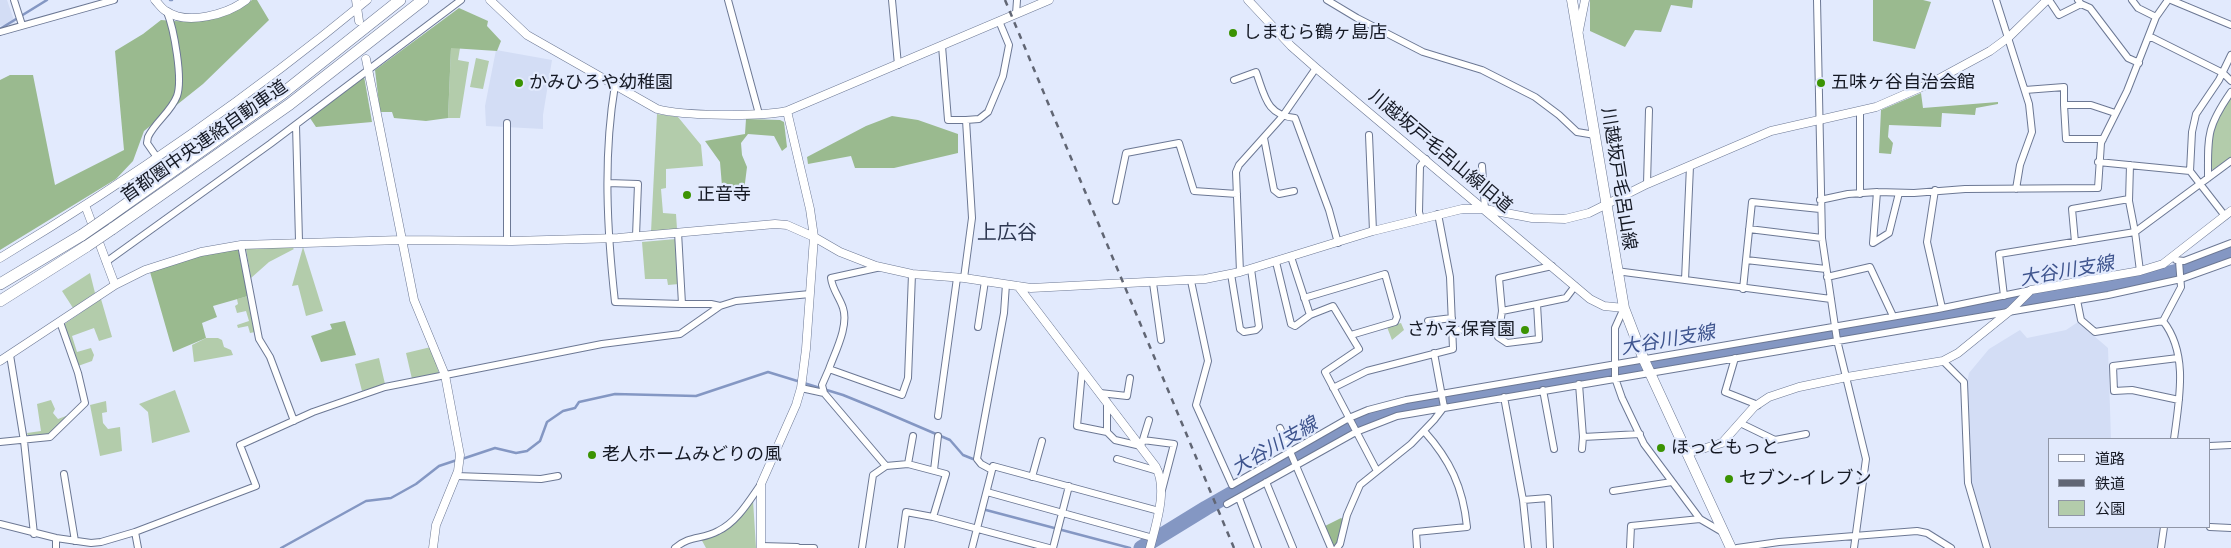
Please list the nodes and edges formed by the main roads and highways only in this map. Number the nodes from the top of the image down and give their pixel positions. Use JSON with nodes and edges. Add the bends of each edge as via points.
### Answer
{"nodes":[{"id":1,"x":400,"y":0,"type":"edge"},
{"id":2,"x":423,"y":0,"type":"edge"},
{"id":3,"x":1572,"y":0,"type":"edge"},
{"id":4,"x":0,"y":284,"type":"edge"},
{"id":5,"x":0,"y":301,"type":"edge"},
{"id":6,"x":1731,"y":548,"type":"edge"}],
"edges":[{"from":1,"to":4,"type":"highway","name":"首都圏中央連絡自動車道","bridge":true,"via":[[283,93],[108,218]]},
{"from":2,"to":5,"type":"highway","name":"首都圏中央連絡自動車道","bridge":true,"via":[[290,104],[87,246]]},
{"from":3,"to":6,"type":"main road","name":"川越坂戸毛呂山線","via":[[1624,308],[1644,360]]}]}
